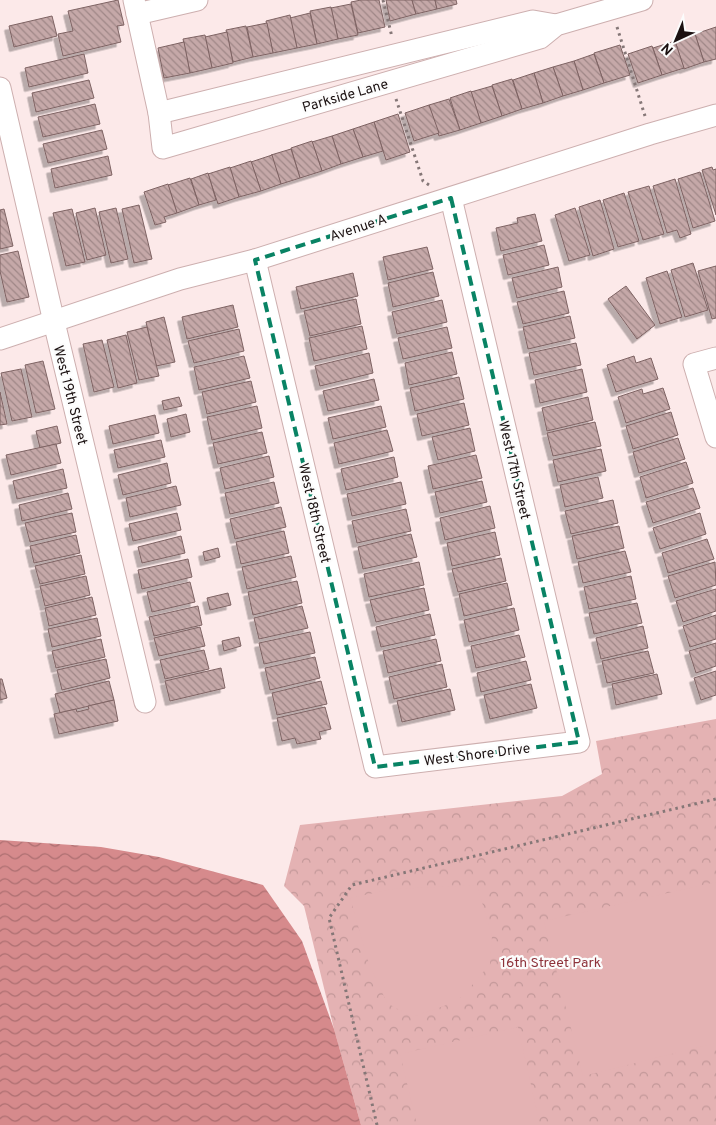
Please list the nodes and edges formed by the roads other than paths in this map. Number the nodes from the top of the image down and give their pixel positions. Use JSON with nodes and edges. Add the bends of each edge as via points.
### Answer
{"nodes":[{"id":1,"x":197,"y":0,"type":"edge"},
{"id":2,"x":642,"y":0,"type":"edge"},
{"id":3,"x":135,"y":7,"type":"edge"},
{"id":4,"x":556,"y":25,"type":"junction"},
{"id":5,"x":0,"y":88,"type":"edge"},
{"id":6,"x":159,"y":113,"type":"junction"},
{"id":7,"x":716,"y":115,"type":"edge"},
{"id":8,"x":452,"y":198,"type":"junction"},
{"id":9,"x":254,"y":260,"type":"junction"},
{"id":10,"x":54,"y":322,"type":"junction"},
{"id":11,"x":0,"y":339,"type":"edge"},
{"id":12,"x":716,"y":358,"type":"edge"},
{"id":13,"x":716,"y":436,"type":"edge"},
{"id":14,"x":145,"y":702,"type":"dead end"},
{"id":15,"x":580,"y":742,"type":"joint"},
{"id":16,"x":375,"y":767,"type":"joint"}],
"edges":[{"from":1,"to":3,"type":"street"},
{"from":2,"to":4,"type":"street","name":"Parkside Lane"},
{"from":3,"to":6,"type":"street","name":"Parkside Lane"},
{"from":4,"to":6,"type":"street","name":"Parkside Lane","via":[[533,21]]},
{"from":4,"to":6,"type":"street","name":"Parkside Lane","via":[[540,38],[163,148]]},
{"from":5,"to":10,"type":"street","name":"West 19th Street"},
{"from":7,"to":8,"type":"street","name":"Avenue A"},
{"from":8,"to":9,"type":"street","name":"Avenue A"},
{"from":8,"to":15,"type":"street","name":"West 17th Street"},
{"from":9,"to":10,"type":"street","name":"Avenue A","via":[[180,279]]},
{"from":9,"to":16,"type":"street","name":"West 18th Street"},
{"from":10,"to":11,"type":"street","name":"Avenue A"},
{"from":10,"to":14,"type":"street","name":"West 19th Street"},
{"from":12,"to":13,"type":"street","via":[[694,364]]},
{"from":15,"to":16,"type":"street","name":"West Shore Drive"}]}
